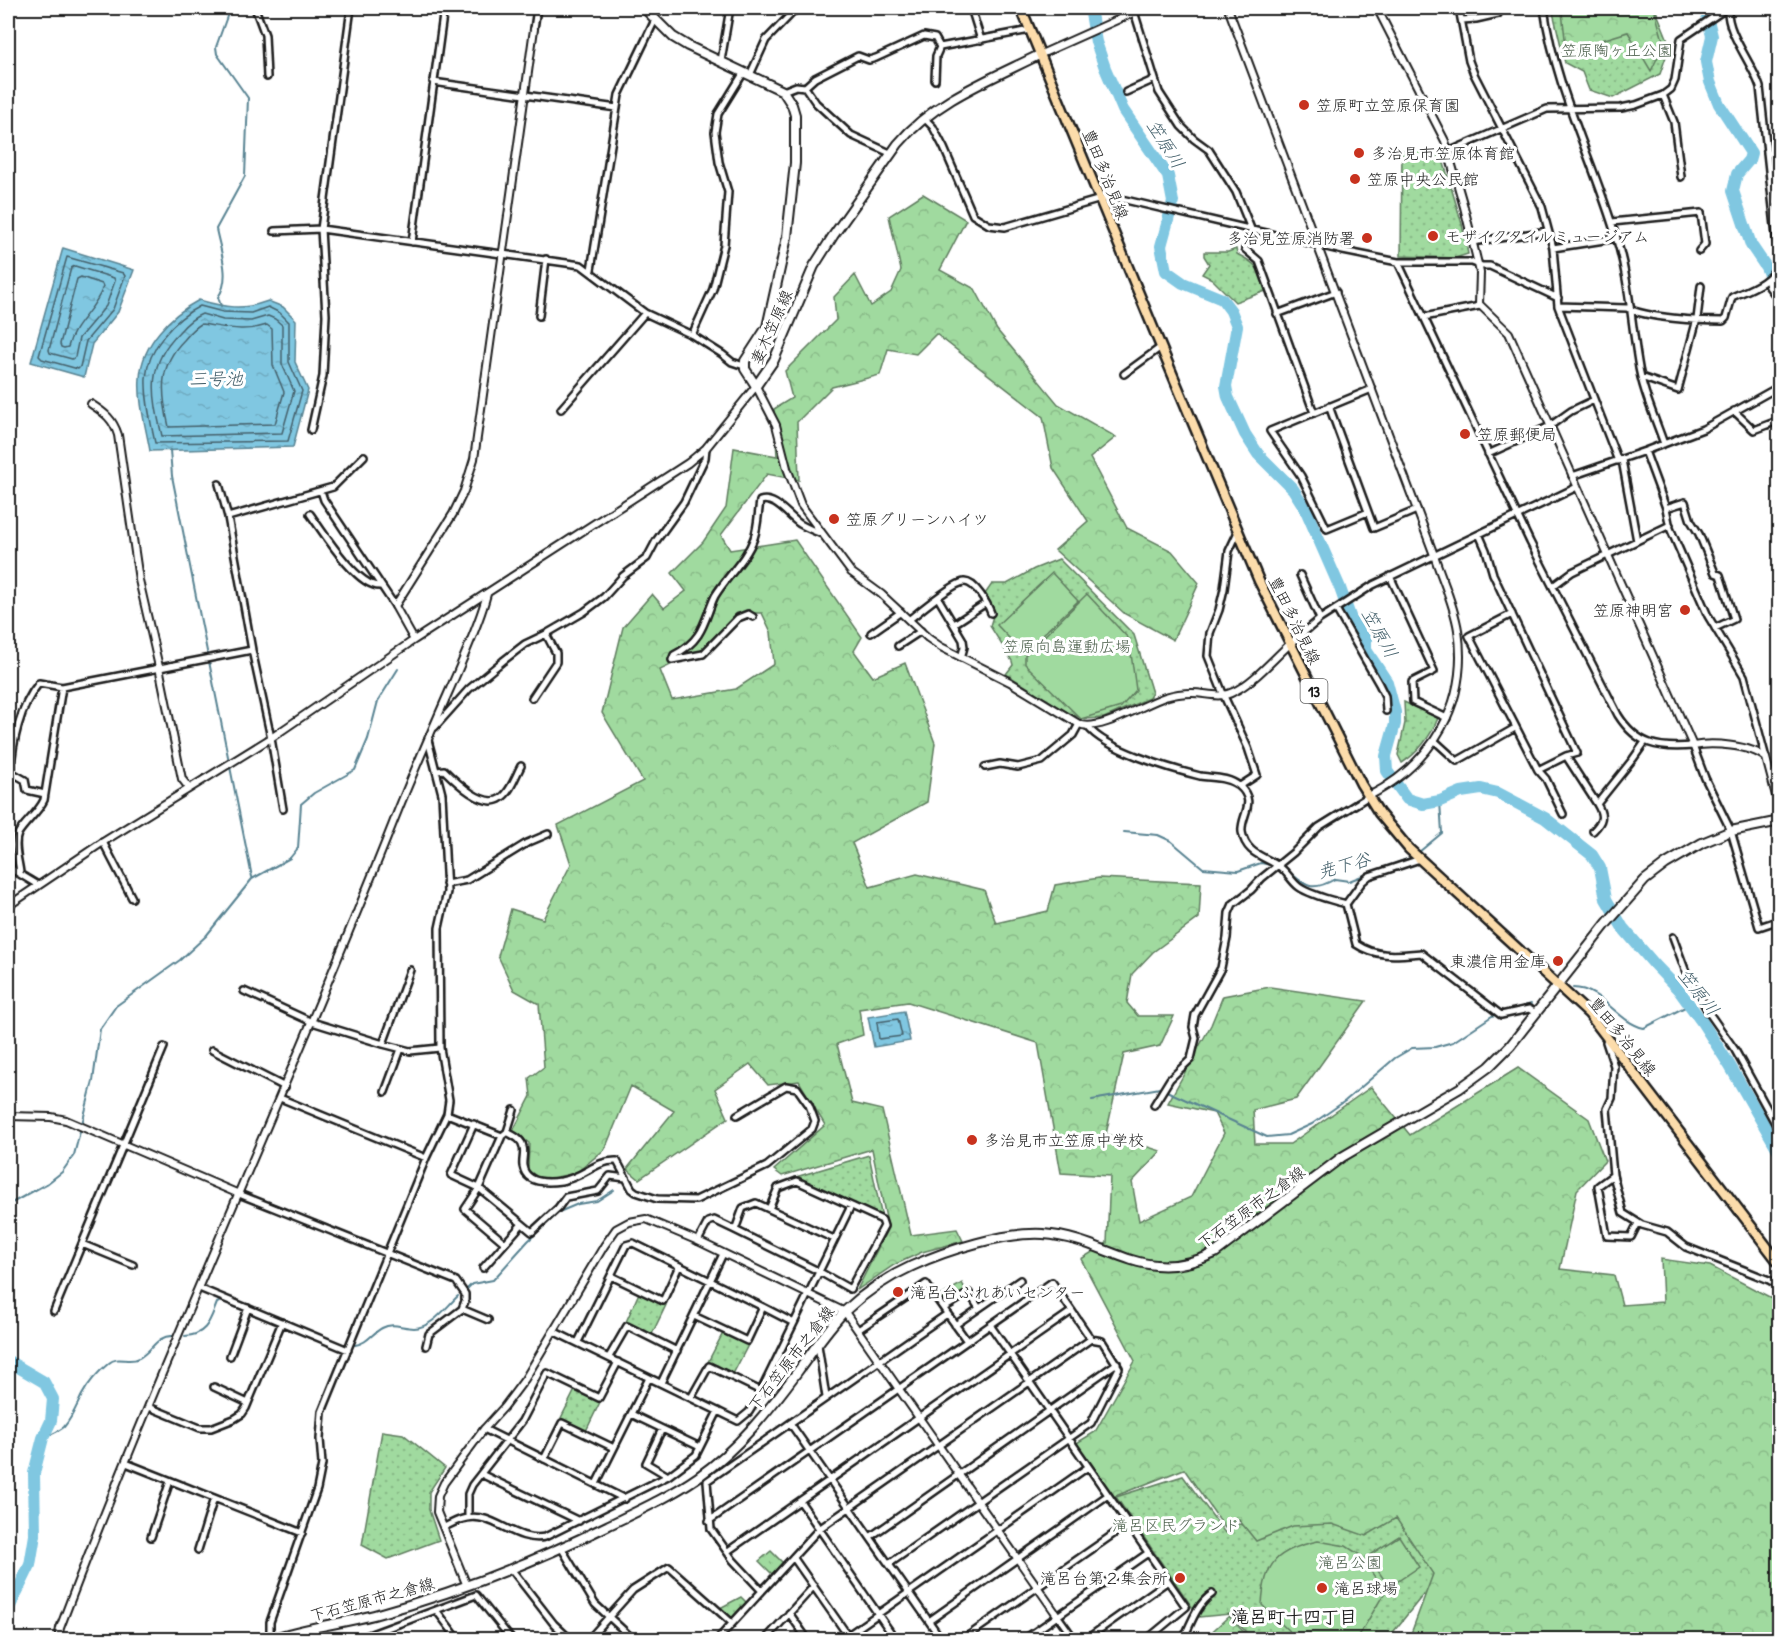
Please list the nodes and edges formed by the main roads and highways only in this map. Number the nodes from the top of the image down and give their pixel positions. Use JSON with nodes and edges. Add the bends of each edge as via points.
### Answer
{"nodes":[{"id":1,"x":644,"y":8,"type":"edge"},
{"id":2,"x":1021,"y":8,"type":"edge"},
{"id":3,"x":1041,"y":54,"type":"junction"},
{"id":4,"x":1779,"y":821,"type":"edge"},
{"id":5,"x":1558,"y":985,"type":"junction"},
{"id":6,"x":1779,"y":1264,"type":"edge"},
{"id":7,"x":271,"y":1639,"type":"edge"}],
"edges":[{"from":1,"to":3,"type":"main road","name":"妻木笠原線","via":[[680,41],[783,91],[795,115],[795,163],[787,237],[767,327],[744,366],[756,386],[778,351],[814,266],[890,153],[909,131],[942,105]]},
{"from":2,"to":3,"type":"main road","name":"豊田多治見線","number":"13"},
{"from":3,"to":5,"type":"main road","name":"豊田多治見線","number":"13","via":[[1259,581],[1369,796],[1420,859]]},
{"from":4,"to":5,"type":"main road","name":"下石笠原市之倉線","via":[[1731,831],[1666,864],[1623,904]]},
{"from":5,"to":6,"type":"main road","name":"豊田多治見線","number":"13","via":[[1608,1036]]},
{"from":5,"to":7,"type":"main road","name":"下石笠原市之倉線","via":[[1489,1067],[1342,1156],[1215,1253],[1196,1262],[1149,1265],[1070,1238],[1016,1234],[950,1251],[912,1266],[872,1289],[845,1312],[753,1427],[706,1470],[661,1500],[562,1549],[457,1590]]}]}
